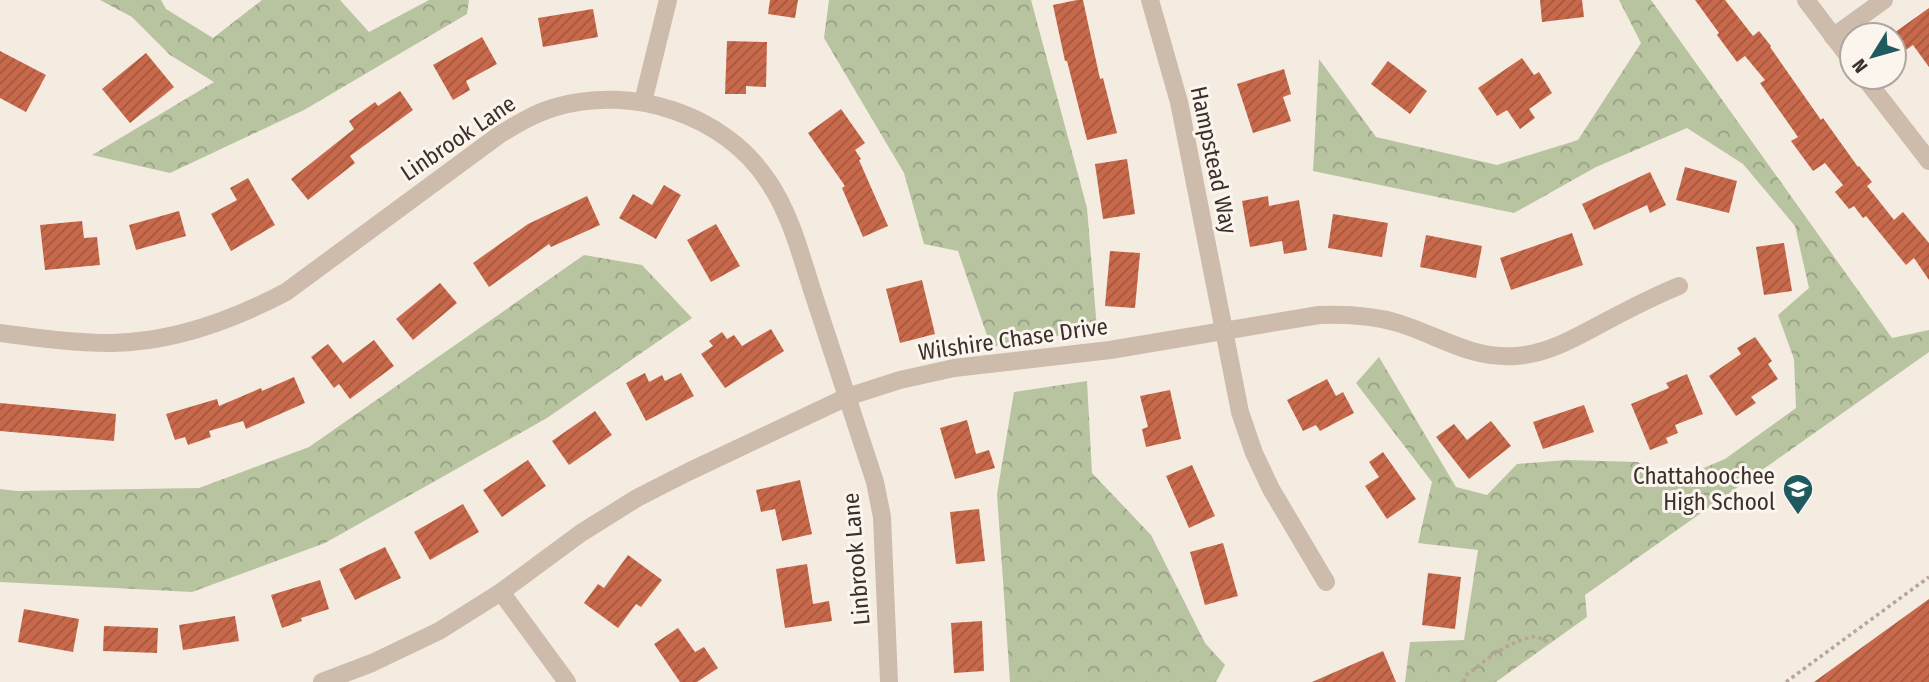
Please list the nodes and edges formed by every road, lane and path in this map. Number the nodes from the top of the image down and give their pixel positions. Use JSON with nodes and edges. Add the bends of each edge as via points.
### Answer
{"nodes":[{"id":1,"x":668,"y":0,"type":"edge"},
{"id":2,"x":1150,"y":0,"type":"edge"},
{"id":3,"x":1806,"y":0,"type":"edge"},
{"id":4,"x":1884,"y":0,"type":"edge"},
{"id":5,"x":1833,"y":37,"type":"junction"},
{"id":6,"x":1838,"y":43,"type":"edge"},
{"id":7,"x":1875,"y":91,"type":"edge"},
{"id":8,"x":643,"y":102,"type":"junction"},
{"id":9,"x":1929,"y":160,"type":"edge"},
{"id":10,"x":1678,"y":286,"type":"dead end"},
{"id":11,"x":1225,"y":331,"type":"junction"},
{"id":12,"x":0,"y":333,"type":"edge"},
{"id":13,"x":848,"y":397,"type":"junction"},
{"id":14,"x":1927,"y":578,"type":"edge"},
{"id":15,"x":1326,"y":582,"type":"dead end"},
{"id":16,"x":1929,"y":584,"type":"edge"},
{"id":17,"x":501,"y":592,"type":"junction"},
{"id":18,"x":1548,"y":642,"type":"dead end"},
{"id":19,"x":322,"y":682,"type":"edge"},
{"id":20,"x":567,"y":682,"type":"edge"},
{"id":21,"x":889,"y":682,"type":"edge"},
{"id":22,"x":1464,"y":682,"type":"edge"},
{"id":23,"x":1786,"y":682,"type":"edge"}],
"edges":[{"from":1,"to":8,"type":"street"},
{"from":2,"to":11,"type":"street","name":"Hampstead Way","via":[[1179,102]]},
{"from":3,"to":5,"type":"street"},
{"from":4,"to":5,"type":"street"},
{"from":5,"to":6,"type":"street"},
{"from":7,"to":9,"type":"street"},
{"from":8,"to":12,"type":"street","name":"Linbrook Lane","via":[[584,101],[527,118],[286,292],[218,324],[115,343]]},
{"from":8,"to":13,"type":"street","name":"Linbrook Lane","via":[[680,112],[713,128],[744,153],[768,181],[791,225]]},
{"from":10,"to":11,"type":"street","name":"Wilshire Chase Drive","via":[[1561,345],[1518,356],[1474,352],[1398,323],[1351,314]]},
{"from":11,"to":13,"type":"street","name":"Wilshire Chase Drive","via":[[954,368]]},
{"from":11,"to":15,"type":"street","name":"Hampstead Way","via":[[1240,412],[1254,453]]},
{"from":13,"to":17,"type":"street","name":"Wilshire Chase Drive","via":[[637,498]]},
{"from":13,"to":21,"type":"street","name":"Linbrook Lane","via":[[882,517]]},
{"from":14,"to":16,"type":"path"},
{"from":14,"to":23,"type":"path"},
{"from":17,"to":19,"type":"street","name":"Wilshire Chase Drive","via":[[439,631]]},
{"from":17,"to":20,"type":"street"},
{"from":18,"to":22,"type":"path","via":[[1536,636],[1519,639],[1465,676]]}]}
